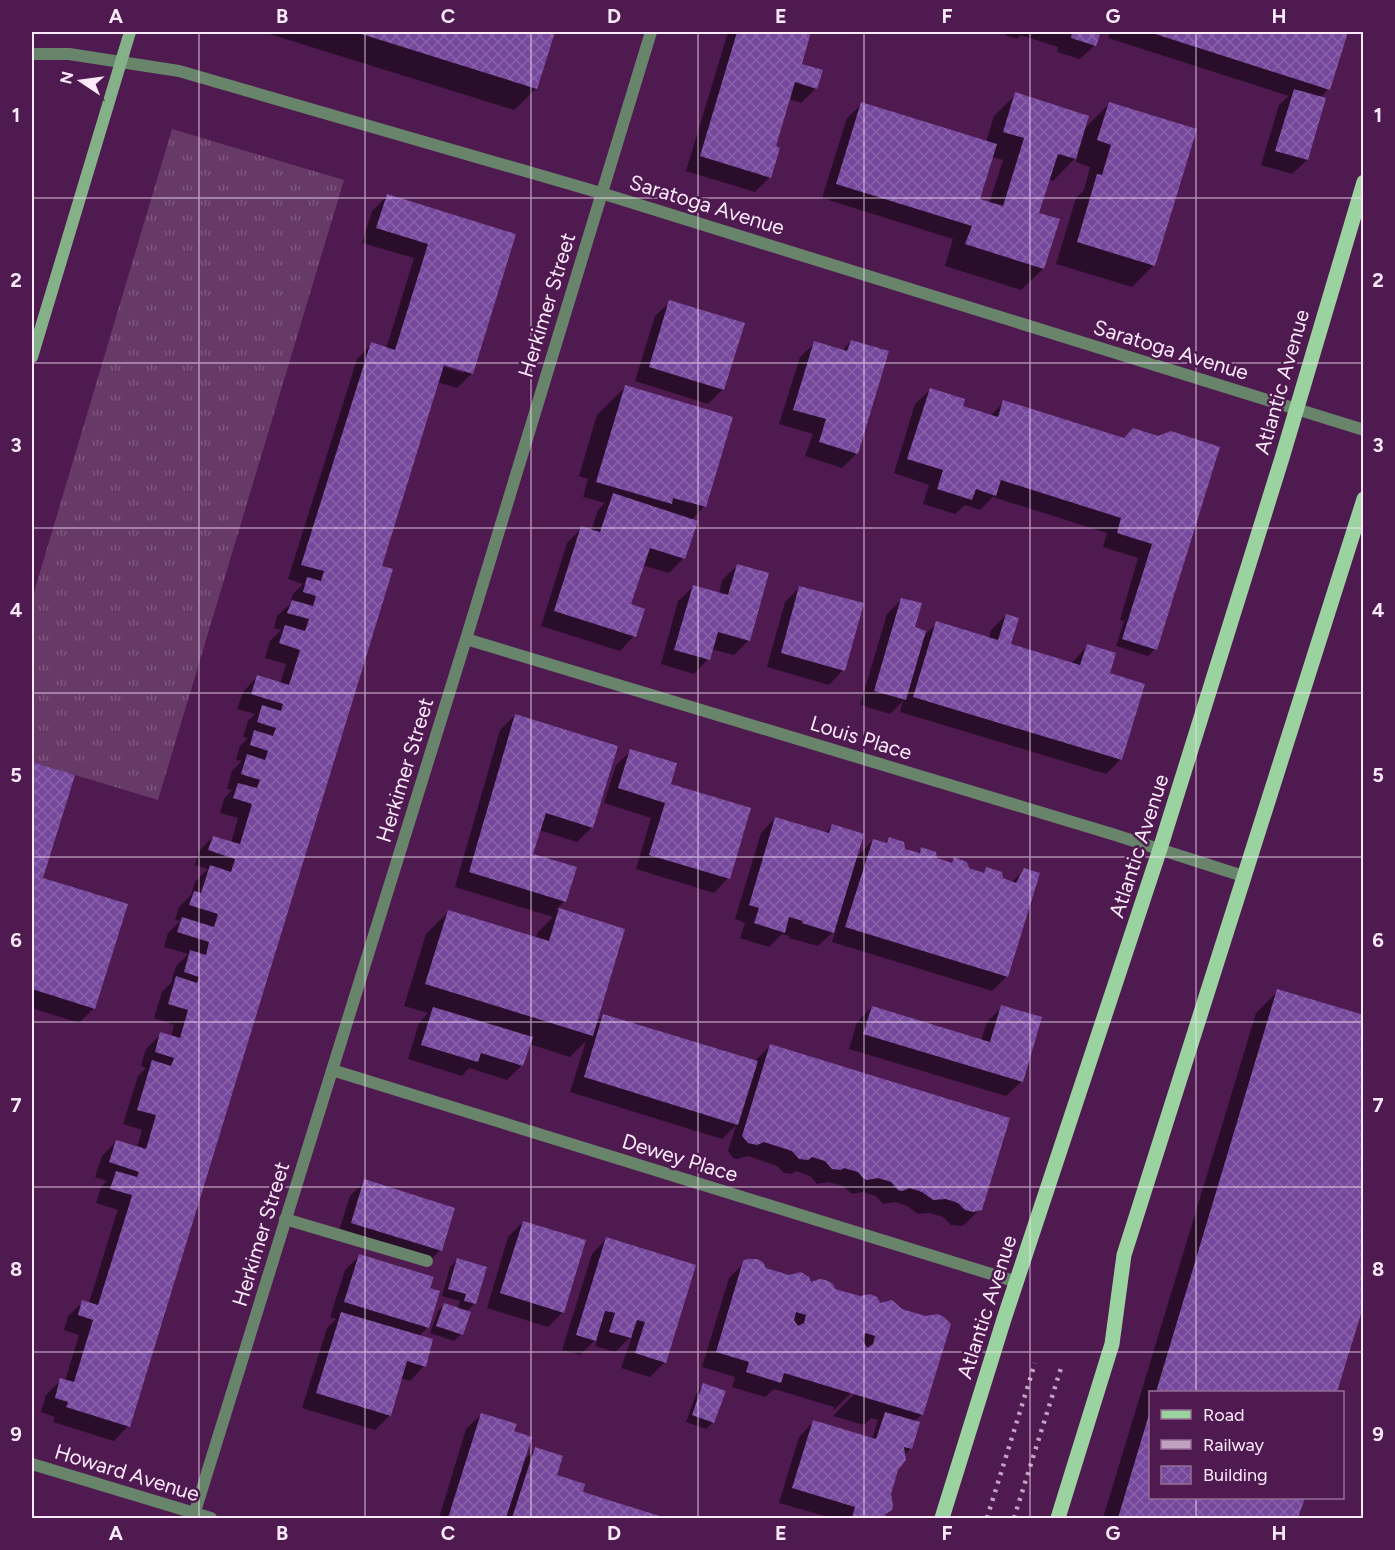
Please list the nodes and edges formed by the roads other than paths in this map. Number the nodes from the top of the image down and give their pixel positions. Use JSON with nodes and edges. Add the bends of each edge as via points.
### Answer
{"nodes":[{"id":1,"x":130,"y":32,"type":"edge"},
{"id":2,"x":651,"y":32,"type":"edge"},
{"id":3,"x":32,"y":54,"type":"edge"},
{"id":4,"x":120,"y":62,"type":"junction"},
{"id":5,"x":1364,"y":182,"type":"edge"},
{"id":6,"x":601,"y":193,"type":"junction"},
{"id":7,"x":32,"y":357,"type":"edge"},
{"id":8,"x":1296,"y":409,"type":"junction"},
{"id":9,"x":1364,"y":430,"type":"edge"},
{"id":10,"x":1364,"y":499,"type":"edge"},
{"id":11,"x":466,"y":639,"type":"junction"},
{"id":12,"x":1160,"y":849,"type":"junction"},
{"id":13,"x":1244,"y":876,"type":"junction"},
{"id":14,"x":332,"y":1070,"type":"junction"},
{"id":15,"x":285,"y":1219,"type":"junction"},
{"id":16,"x":427,"y":1261,"type":"dead end"},
{"id":17,"x":1017,"y":1282,"type":"junction"},
{"id":18,"x":32,"y":1464,"type":"edge"},
{"id":19,"x":194,"y":1516,"type":"edge"},
{"id":20,"x":211,"y":1518,"type":"edge"},
{"id":21,"x":942,"y":1518,"type":"edge"},
{"id":22,"x":1058,"y":1518,"type":"edge"}],
"edges":[{"from":1,"to":4,"type":"main road"},
{"from":2,"to":6,"type":"street","name":"Herkimer Street"},
{"from":3,"to":4,"type":"street","name":"Saratoga Avenue","via":[[69,54]]},
{"from":4,"to":6,"type":"street","name":"Saratoga Avenue","via":[[179,71]]},
{"from":4,"to":7,"type":"main road"},
{"from":5,"to":8,"type":"main road","name":"Atlantic Avenue"},
{"from":6,"to":8,"type":"street","name":"Saratoga Avenue"},
{"from":6,"to":11,"type":"street","name":"Herkimer Street"},
{"from":8,"to":9,"type":"street","name":"Saratoga Avenue"},
{"from":8,"to":12,"type":"main road","name":"Atlantic Avenue"},
{"from":10,"to":13,"type":"main road"},
{"from":11,"to":12,"type":"street","name":"Louis Place"},
{"from":11,"to":14,"type":"street","name":"Herkimer Street"},
{"from":12,"to":13,"type":"street","name":"Louis Place"},
{"from":12,"to":17,"type":"main road","name":"Atlantic Avenue"},
{"from":13,"to":22,"type":"main road","via":[[1124,1255],[1112,1344]]},
{"from":14,"to":15,"type":"street","name":"Herkimer Street"},
{"from":14,"to":17,"type":"street","name":"Dewey Place"},
{"from":15,"to":16,"type":"street"},
{"from":15,"to":19,"type":"street","name":"Herkimer Street"},
{"from":17,"to":21,"type":"main road","name":"Atlantic Avenue"},
{"from":18,"to":19,"type":"street","name":"Howard Avenue"},
{"from":19,"to":20,"type":"street","name":"Howard Avenue"}]}
